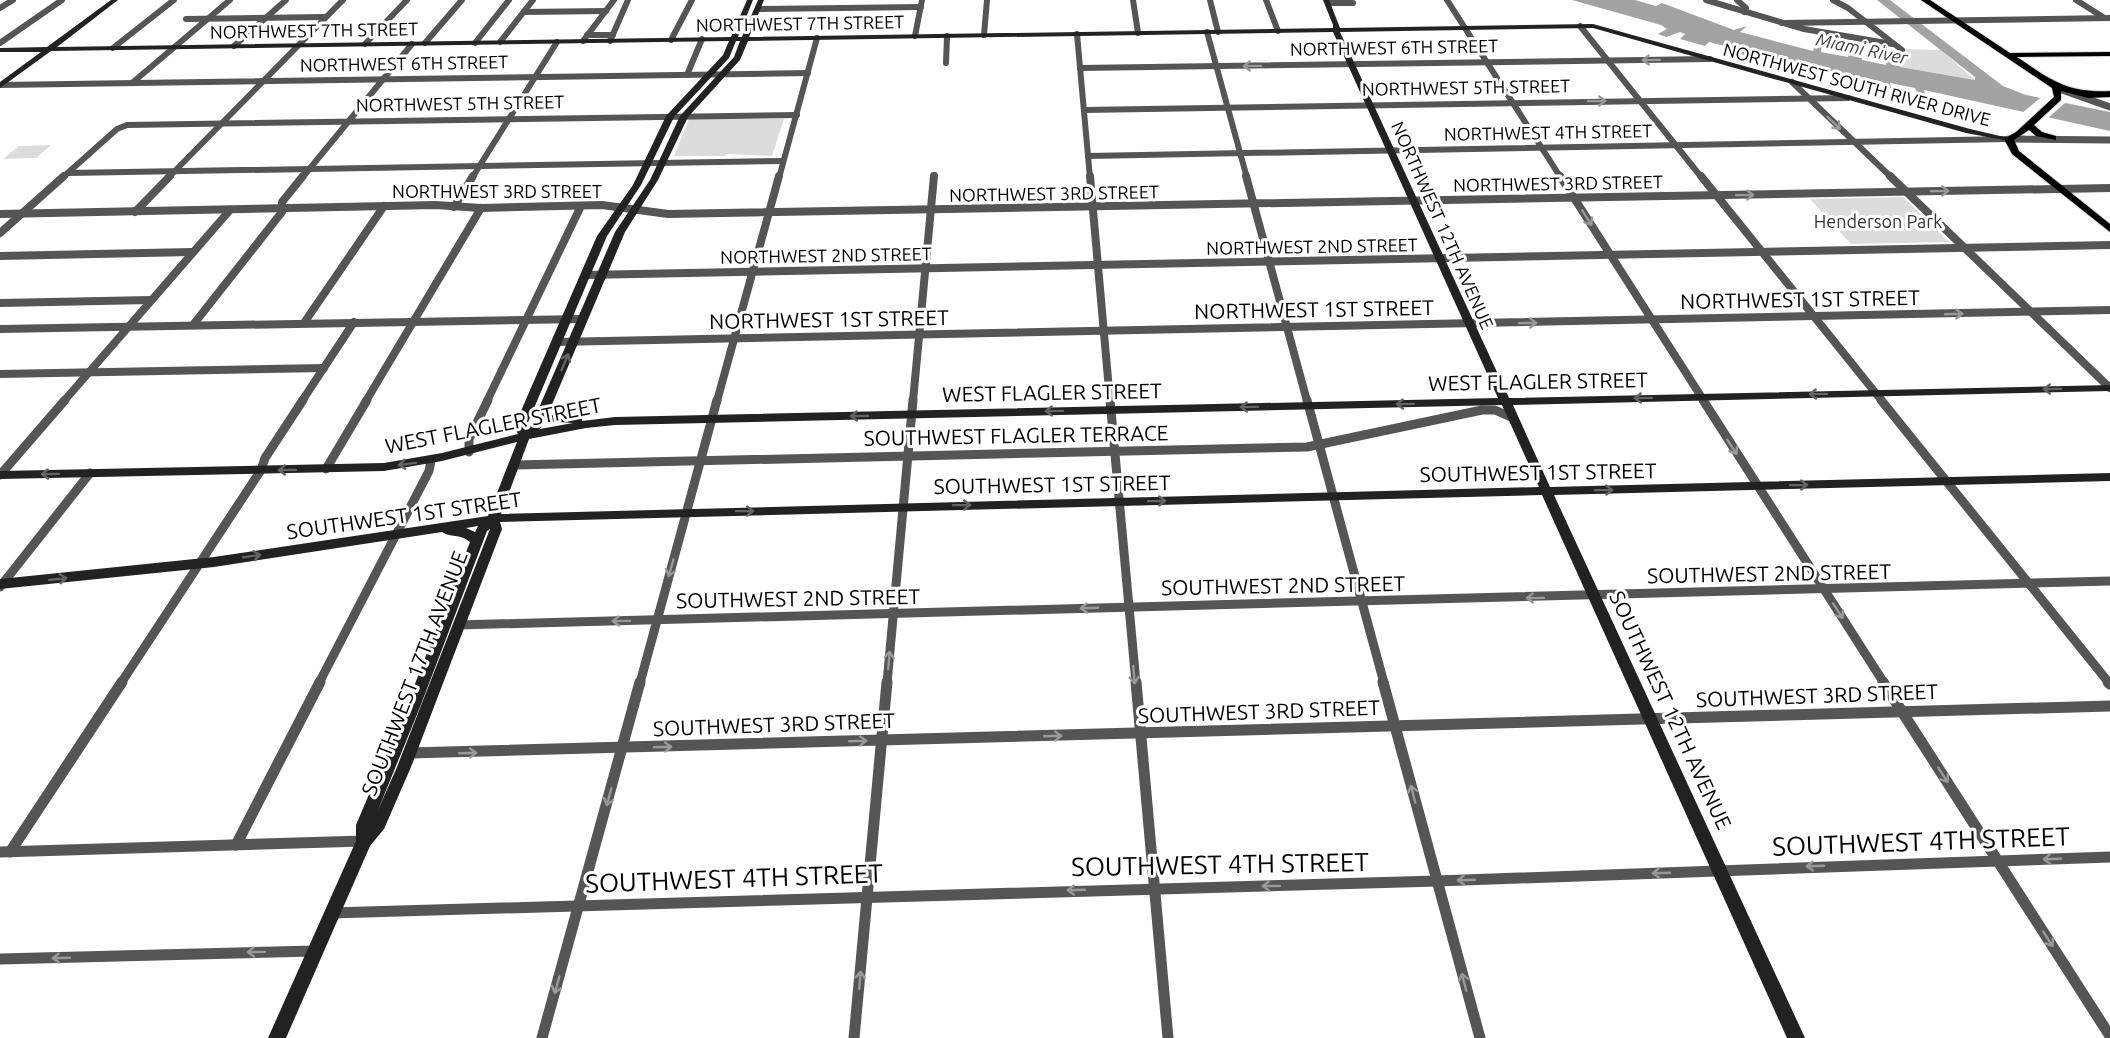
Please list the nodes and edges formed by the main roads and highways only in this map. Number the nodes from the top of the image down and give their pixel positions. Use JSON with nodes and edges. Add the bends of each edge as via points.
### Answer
{"nodes":[{"id":1,"x":115,"y":0,"type":"edge"},
{"id":2,"x":750,"y":0,"type":"edge"},
{"id":3,"x":761,"y":0,"type":"edge"},
{"id":4,"x":1318,"y":0,"type":"edge"},
{"id":5,"x":1925,"y":0,"type":"edge"},
{"id":6,"x":1327,"y":2,"type":"edge"},
{"id":7,"x":1601,"y":27,"type":"joint"},
{"id":8,"x":1336,"y":30,"type":"junction"},
{"id":9,"x":734,"y":39,"type":"junction"},
{"id":10,"x":746,"y":39,"type":"junction"},
{"id":11,"x":49,"y":49,"type":"junction"},
{"id":12,"x":0,"y":50,"type":"edge"},
{"id":13,"x":2110,"y":54,"type":"edge"},
{"id":14,"x":2006,"y":55,"type":"junction"},
{"id":15,"x":0,"y":85,"type":"edge"},
{"id":16,"x":2096,"y":94,"type":"junction"},
{"id":17,"x":2110,"y":94,"type":"edge"},
{"id":18,"x":2061,"y":96,"type":"junction"},
{"id":19,"x":2106,"y":105,"type":"edge"},
{"id":20,"x":2028,"y":122,"type":"junction"},
{"id":21,"x":2053,"y":138,"type":"road end"},
{"id":22,"x":2009,"y":139,"type":"junction"},
{"id":23,"x":2110,"y":229,"type":"edge"},
{"id":24,"x":2110,"y":388,"type":"edge"},
{"id":25,"x":1506,"y":401,"type":"junction"},
{"id":26,"x":1439,"y":403,"type":"junction"},
{"id":27,"x":542,"y":415,"type":"junction"},
{"id":28,"x":1449,"y":416,"type":"road end"},
{"id":29,"x":592,"y":423,"type":"junction"},
{"id":30,"x":525,"y":436,"type":"junction"},
{"id":31,"x":0,"y":475,"type":"edge"},
{"id":32,"x":2110,"y":477,"type":"edge"},
{"id":33,"x":1545,"y":491,"type":"junction"},
{"id":34,"x":493,"y":518,"type":"junction"},
{"id":35,"x":434,"y":528,"type":"junction"},
{"id":36,"x":477,"y":541,"type":"junction"},
{"id":37,"x":1,"y":585,"type":"edge"},
{"id":38,"x":458,"y":625,"type":"junction"},
{"id":39,"x":442,"y":633,"type":"junction"},
{"id":40,"x":400,"y":739,"type":"junction"},
{"id":41,"x":410,"y":753,"type":"junction"},
{"id":42,"x":364,"y":841,"type":"junction"},
{"id":43,"x":277,"y":1038,"type":"edge"},
{"id":44,"x":1796,"y":1038,"type":"edge"}],
"edges":[{"from":1,"to":11,"type":"main road"},
{"from":2,"to":9,"type":"main road"},
{"from":3,"to":10,"type":"main road"},
{"from":4,"to":8,"type":"main road","name":"NORTHWEST 12TH AVENUE"},
{"from":5,"to":14,"type":"main road"},
{"from":6,"to":8,"type":"main road","name":"NORTHWEST 12TH AVENUE"},
{"from":7,"to":8,"type":"main road","name":"NORTHWEST 7TH STREET"},
{"from":7,"to":22,"type":"main road","name":"NORTHWEST SOUTH RIVER DRIVE","via":[[1979,134]]},
{"from":8,"to":10,"type":"main road","name":"NORTHWEST 7TH STREET"},
{"from":8,"to":25,"type":"main road","name":"NORTHWEST 12TH AVENUE"},
{"from":9,"to":10,"type":"main road","name":"NORTHWEST 7TH STREET"},
{"from":9,"to":11,"type":"main road","name":"NORTHWEST 7TH STREET","via":[[585,38],[557,42]]},
{"from":9,"to":30,"type":"main road","via":[[724,60],[670,116],[637,184],[602,236],[520,427]]},
{"from":27,"to":10,"type":"main road","one_way":true,"via":[[620,232],[651,185],[684,116],[725,74]]},
{"from":11,"to":12,"type":"main road","name":"NORTHWEST 7TH STREET"},
{"from":11,"to":15,"type":"main road"},
{"from":13,"to":14,"type":"main road"},
{"from":14,"to":18,"type":"main road"},
{"from":14,"to":18,"type":"main road","via":[[2018,60]]},
{"from":16,"to":17,"type":"main road"},
{"from":16,"to":18,"type":"main road"},
{"from":16,"to":18,"type":"main road"},
{"from":16,"to":19,"type":"main road","via":[[2094,98]]},
{"from":18,"to":19,"type":"main road"},
{"from":18,"to":20,"type":"main road"},
{"from":20,"to":21,"type":"main road","via":[[2039,134]]},
{"from":20,"to":22,"type":"main road"},
{"from":22,"to":23,"type":"main road","via":[[2015,152]]},
{"from":24,"to":25,"type":"main road","name":"WEST FLAGLER STREET","one_way":true},
{"from":25,"to":26,"type":"main road","name":"WEST FLAGLER STREET"},
{"from":25,"to":33,"type":"main road","name":"SOUTHWEST 12TH AVENUE"},
{"from":26,"to":28,"type":"main road","via":[[1447,408]]},
{"from":26,"to":29,"type":"main road","name":"WEST FLAGLER STREET","one_way":true},
{"from":27,"to":29,"type":"main road"},
{"from":27,"to":30,"type":"main road","via":[[537,426]]},
{"from":29,"to":30,"type":"main road","name":"WEST FLAGLER STREET"},
{"from":30,"to":31,"type":"main road","name":"WEST FLAGLER STREET","one_way":true,"via":[[431,461],[384,467]]},
{"from":30,"to":34,"type":"main road","name":"SOUTHWEST 17TH AVENUE"},
{"from":33,"to":32,"type":"main road","name":"SOUTHWEST 1ST STREET","one_way":true},
{"from":34,"to":33,"type":"main road","name":"SOUTHWEST 1ST STREET","one_way":true},
{"from":33,"to":44,"type":"main road","name":"SOUTHWEST 12TH AVENUE"},
{"from":34,"to":35,"type":"main road","name":"SOUTHWEST 1ST STREET"},
{"from":34,"to":36,"type":"main road","name":"SOUTHWEST 17TH AVENUE"},
{"from":34,"to":38,"type":"main road","name":"SOUTHWEST 17TH AVENUE","via":[[496,529]]},
{"from":35,"to":36,"type":"main road","via":[[466,532]]},
{"from":37,"to":35,"type":"main road","name":"SOUTHWEST 1ST STREET","one_way":true,"via":[[199,564]]},
{"from":36,"to":39,"type":"main road","name":"SOUTHWEST 17TH AVENUE"},
{"from":38,"to":39,"type":"main road"},
{"from":38,"to":41,"type":"main road","name":"SOUTHWEST 17TH AVENUE"},
{"from":39,"to":40,"type":"main road","name":"SOUTHWEST 17TH AVENUE"},
{"from":40,"to":41,"type":"main road","via":[[404,750]]},
{"from":40,"to":42,"type":"main road","name":"SOUTHWEST 17TH AVENUE","via":[[364,825]]},
{"from":41,"to":42,"type":"main road","name":"SOUTHWEST 17TH AVENUE","via":[[379,824]]},
{"from":42,"to":43,"type":"main road","name":"SOUTHWEST 17TH AVENUE"}]}
